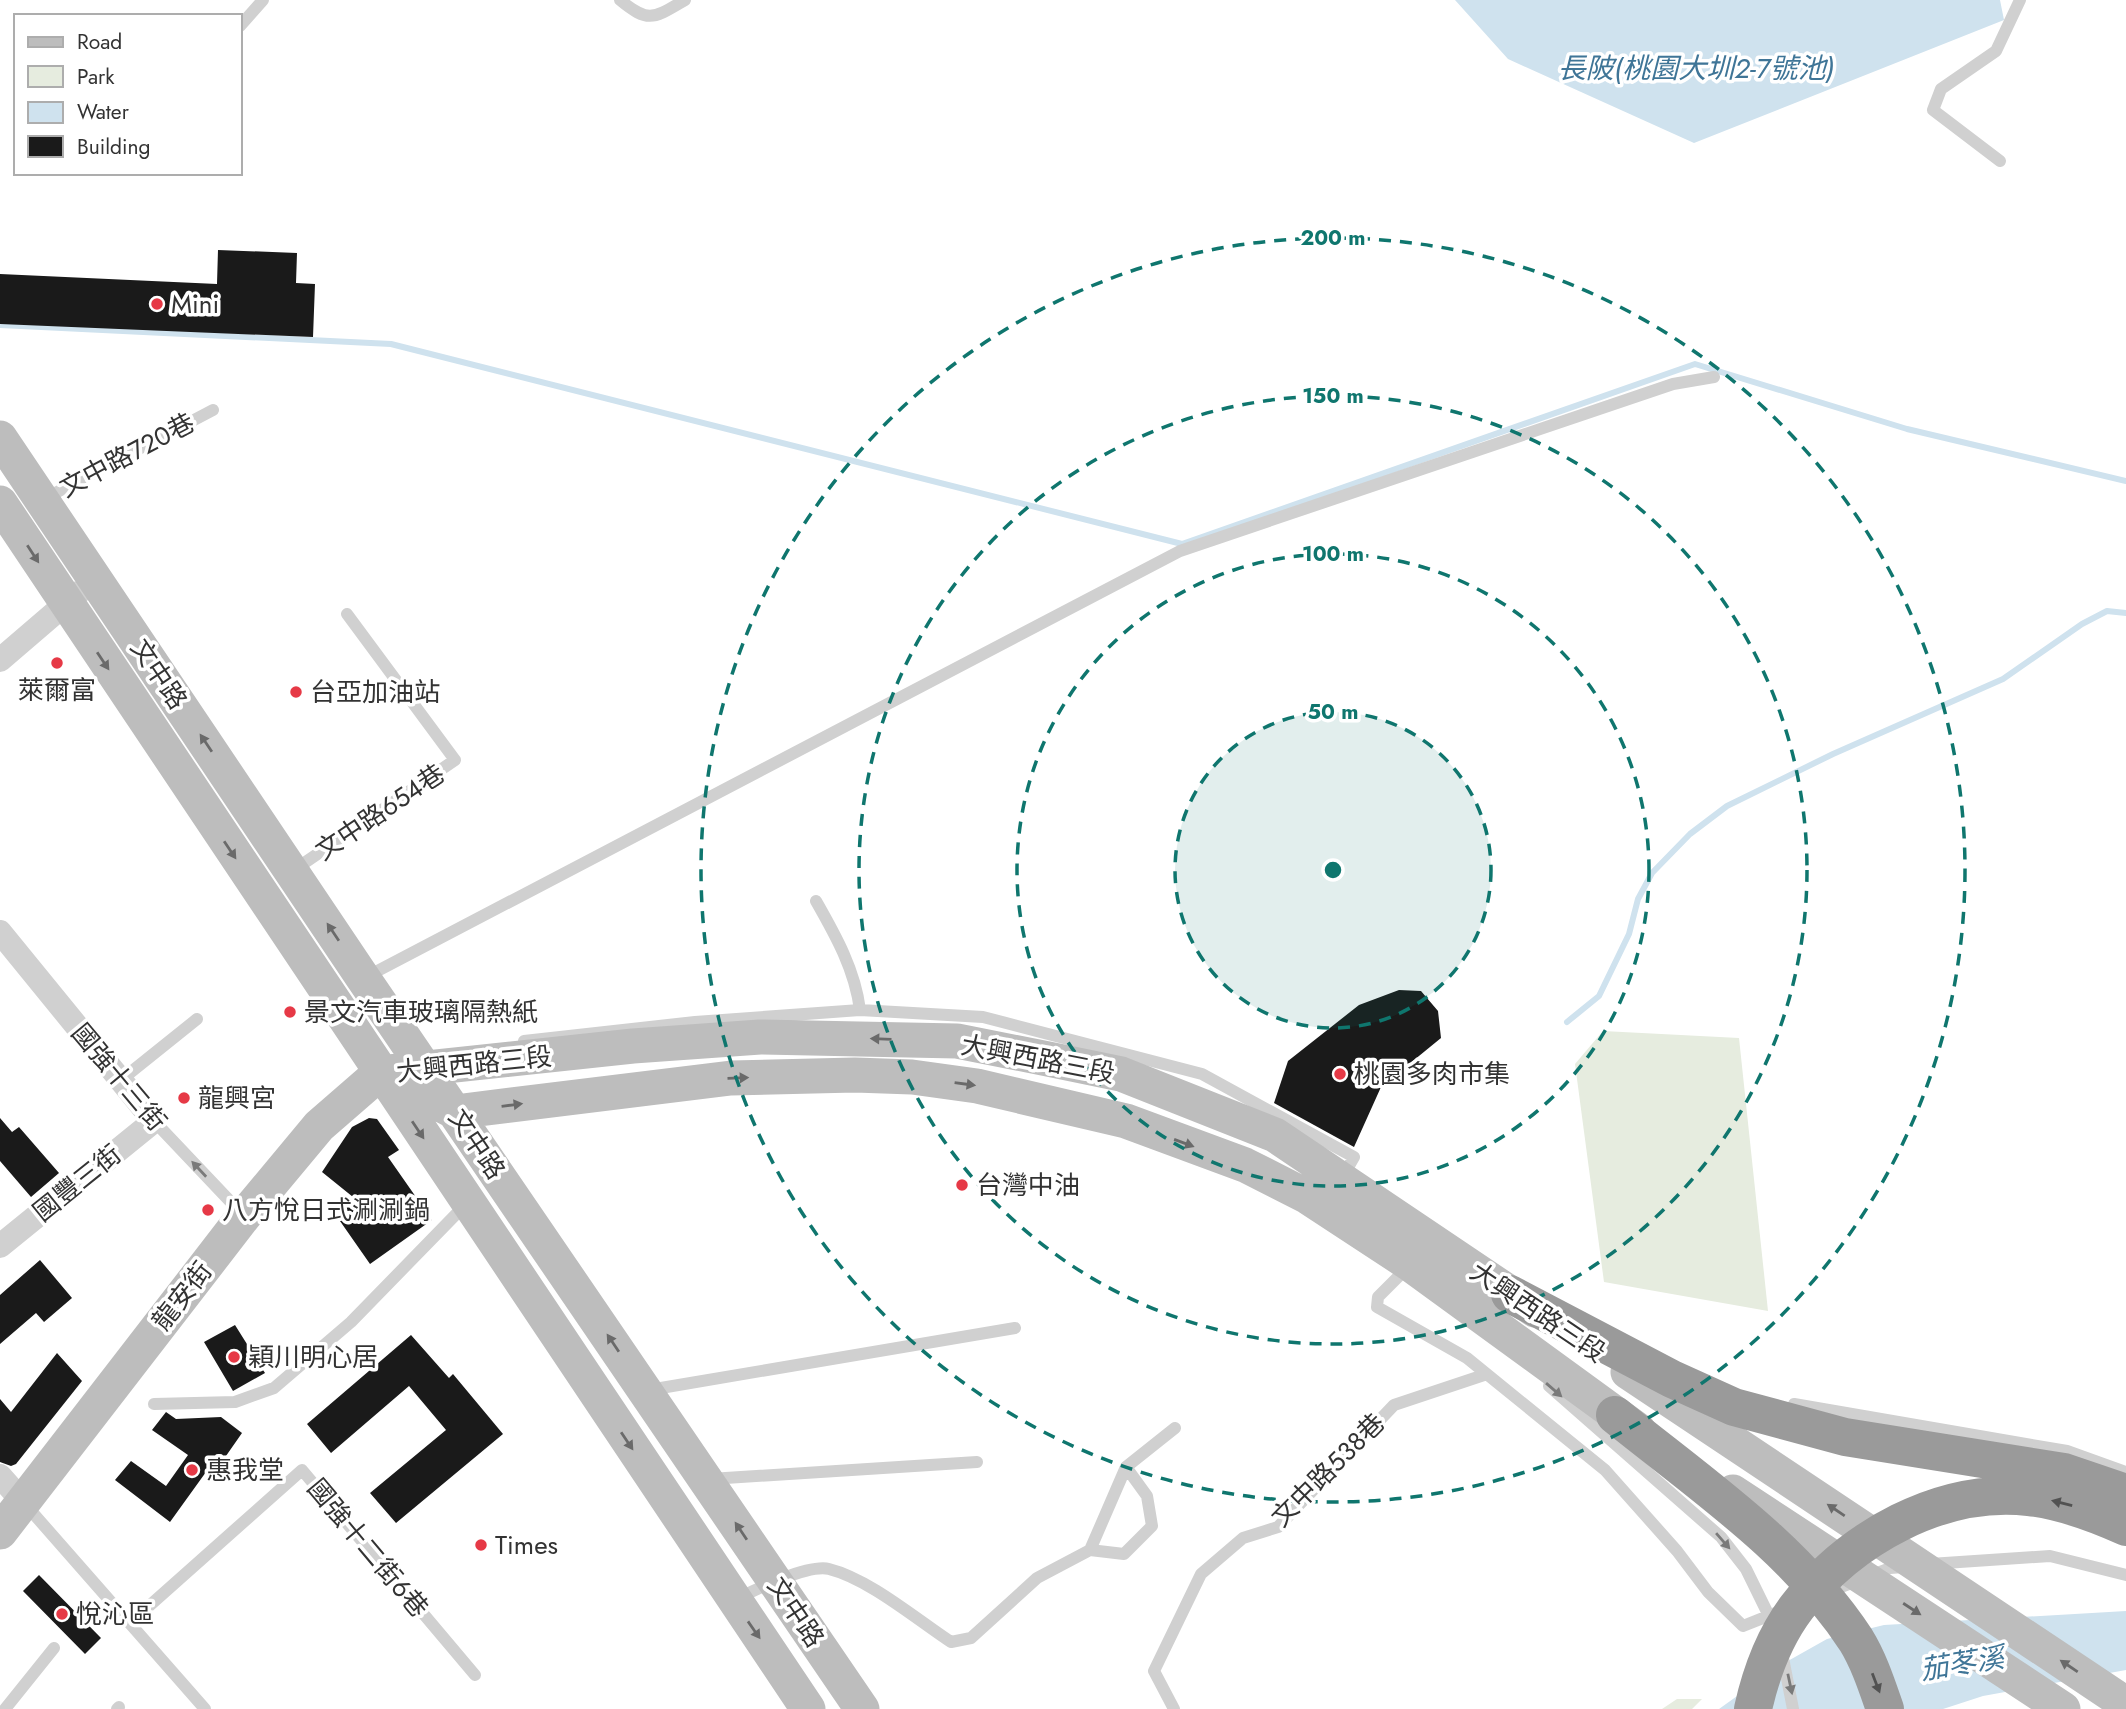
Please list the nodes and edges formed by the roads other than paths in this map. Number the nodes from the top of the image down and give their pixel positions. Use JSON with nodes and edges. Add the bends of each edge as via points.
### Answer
{"nodes":[{"id":1,"x":263,"y":0,"type":"edge"},
{"id":2,"x":620,"y":0,"type":"edge"},
{"id":3,"x":685,"y":0,"type":"edge"},
{"id":4,"x":2020,"y":0,"type":"edge"},
{"id":5,"x":242,"y":24,"type":"edge"},
{"id":6,"x":2000,"y":161,"type":"dead end"},
{"id":7,"x":1714,"y":377,"type":"dead end"},
{"id":8,"x":213,"y":410,"type":"dead end"},
{"id":9,"x":0,"y":438,"type":"edge"},
{"id":10,"x":42,"y":500,"type":"junction"},
{"id":11,"x":0,"y":503,"type":"edge"},
{"id":12,"x":94,"y":578,"type":"junction"},
{"id":13,"x":65,"y":604,"type":"junction"},
{"id":14,"x":346,"y":614,"type":"dead end"},
{"id":15,"x":0,"y":660,"type":"edge"},
{"id":16,"x":293,"y":872,"type":"junction"},
{"id":17,"x":816,"y":901,"type":"dead end"},
{"id":18,"x":3,"y":942,"type":"edge"},
{"id":19,"x":363,"y":978,"type":"junction"},
{"id":20,"x":860,"y":1010,"type":"junction"},
{"id":21,"x":197,"y":1019,"type":"dead end"},
{"id":22,"x":508,"y":1044,"type":"dead end"},
{"id":23,"x":495,"y":1046,"type":"dead end"},
{"id":24,"x":466,"y":1065,"type":"junction"},
{"id":25,"x":427,"y":1069,"type":"junction"},
{"id":26,"x":380,"y":1073,"type":"junction"},
{"id":27,"x":121,"y":1080,"type":"junction"},
{"id":28,"x":455,"y":1112,"type":"junction"},
{"id":29,"x":154,"y":1121,"type":"junction"},
{"id":30,"x":1342,"y":1179,"type":"junction"},
{"id":31,"x":467,"y":1203,"type":"junction"},
{"id":32,"x":244,"y":1216,"type":"junction"},
{"id":33,"x":1394,"y":1235,"type":"junction"},
{"id":34,"x":0,"y":1246,"type":"edge"},
{"id":35,"x":1505,"y":1281,"type":"junction"},
{"id":36,"x":1015,"y":1328,"type":"dead end"},
{"id":37,"x":1487,"y":1374,"type":"junction"},
{"id":38,"x":645,"y":1391,"type":"junction"},
{"id":39,"x":1777,"y":1400,"type":"dead end"},
{"id":40,"x":154,"y":1404,"type":"dead end"},
{"id":41,"x":1615,"y":1415,"type":"junction"},
{"id":42,"x":1175,"y":1428,"type":"dead end"},
{"id":43,"x":977,"y":1462,"type":"dead end"},
{"id":44,"x":1126,"y":1467,"type":"junction"},
{"id":45,"x":2126,"y":1472,"type":"edge"},
{"id":46,"x":0,"y":1476,"type":"edge"},
{"id":47,"x":706,"y":1480,"type":"junction"},
{"id":48,"x":2126,"y":1493,"type":"edge"},
{"id":49,"x":23,"y":1502,"type":"junction"},
{"id":50,"x":2126,"y":1527,"type":"edge"},
{"id":51,"x":0,"y":1532,"type":"edge"},
{"id":52,"x":1090,"y":1550,"type":"junction"},
{"id":53,"x":2126,"y":1575,"type":"edge"},
{"id":54,"x":774,"y":1580,"type":"junction"},
{"id":55,"x":733,"y":1600,"type":"junction"},
{"id":56,"x":130,"y":1623,"type":"junction"},
{"id":57,"x":54,"y":1648,"type":"dead end"},
{"id":58,"x":475,"y":1675,"type":"dead end"},
{"id":59,"x":2126,"y":1704,"type":"edge"},
{"id":60,"x":5,"y":1709,"type":"edge"},
{"id":61,"x":205,"y":1709,"type":"edge"},
{"id":62,"x":808,"y":1709,"type":"edge"},
{"id":63,"x":862,"y":1709,"type":"edge"},
{"id":64,"x":1174,"y":1709,"type":"edge"},
{"id":65,"x":1753,"y":1709,"type":"edge"},
{"id":66,"x":1793,"y":1709,"type":"edge"},
{"id":67,"x":1885,"y":1709,"type":"edge"},
{"id":68,"x":2063,"y":1709,"type":"edge"}],
"edges":[{"from":1,"to":5,"type":"lane"},
{"from":2,"to":3,"type":"lane","via":[[640,17],[655,17]]},
{"from":4,"to":6,"type":"lane","via":[[1996,51],[1941,89],[1933,110]]},
{"from":7,"to":19,"type":"lane","via":[[1673,384],[1180,551]]},
{"from":8,"to":10,"type":"lane","name":"文中路720巷"},
{"from":9,"to":10,"type":"street","name":"文中路"},
{"from":10,"to":12,"type":"street","name":"文中路"},
{"from":11,"to":13,"type":"street","name":"文中路","one_way":true},
{"from":12,"to":13,"type":"street"},
{"from":16,"to":12,"type":"street","name":"文中路","one_way":true},
{"from":13,"to":15,"type":"street"},
{"from":13,"to":26,"type":"street","name":"文中路","one_way":true},
{"from":14,"to":16,"type":"lane","name":"文中路654巷","via":[[455,760]]},
{"from":19,"to":16,"type":"street","name":"文中路","one_way":true},
{"from":17,"to":20,"type":"lane","via":[[857,984]]},
{"from":18,"to":27,"type":"street","name":"國強十三街"},
{"from":19,"to":25,"type":"street","name":"文中路"},
{"from":20,"to":22,"type":"lane","via":[[695,1022]]},
{"from":20,"to":30,"type":"lane","via":[[983,1017],[1202,1074],[1354,1157]]},
{"from":21,"to":27,"type":"lane"},
{"from":23,"to":24,"type":"lane","via":[[481,1049]]},
{"from":24,"to":25,"type":"street","name":"大興西路三段"},
{"from":30,"to":24,"type":"street","name":"大興西路三段","one_way":true,"via":[[1275,1136],[1121,1074],[957,1041],[760,1037]]},
{"from":25,"to":26,"type":"street","name":"大興西路三段"},
{"from":25,"to":28,"type":"street","name":"文中路"},
{"from":26,"to":28,"type":"street","name":"大興西路三段"},
{"from":26,"to":31,"type":"street","name":"文中路","one_way":true},
{"from":26,"to":32,"type":"street","name":"龍安街","via":[[319,1126]]},
{"from":27,"to":29,"type":"street","name":"國強十三街"},
{"from":28,"to":33,"type":"street","name":"大興西路三段","one_way":true,"via":[[731,1078],[912,1077],[977,1086],[1126,1121],[1245,1165]]},
{"from":38,"to":28,"type":"street","name":"文中路","one_way":true},
{"from":32,"to":29,"type":"lane","name":"國強十三街","one_way":true},
{"from":29,"to":34,"type":"street","name":"國豐三街"},
{"from":30,"to":33,"type":"street","name":"大興西路三段"},
{"from":31,"to":40,"type":"lane","via":[[351,1322],[274,1388],[235,1402]]},
{"from":31,"to":55,"type":"street","name":"文中路","one_way":true},
{"from":32,"to":49,"type":"street","name":"龍安街"},
{"from":33,"to":35,"type":"street","name":"大興西路三段"},
{"from":33,"to":37,"type":"lane","via":[[1377,1307]]},
{"from":33,"to":41,"type":"street","name":"大興西路三段"},
{"from":33,"to":66,"type":"lane","one_way":true,"via":[[1537,1375],[1721,1537],[1746,1569],[1776,1633]]},
{"from":35,"to":48,"type":"highway","via":[[1672,1379],[1734,1407],[1845,1437],[2064,1472]]},
{"from":59,"to":35,"type":"street","name":"大興西路三段","one_way":true},
{"from":36,"to":38,"type":"lane"},
{"from":37,"to":53,"type":"lane","via":[[1605,1470],[1708,1592],[1743,1626],[1890,1568],[2050,1556]]},
{"from":37,"to":64,"type":"lane","name":"文中路538巷","via":[[1394,1405],[1278,1527],[1243,1538],[1201,1574],[1154,1671]]},
{"from":38,"to":47,"type":"street","name":"文中路"},
{"from":39,"to":45,"type":"lane","via":[[1847,1416],[2067,1451]]},
{"from":41,"to":67,"type":"highway","one_way":true,"via":[[1783,1553],[1858,1642]]},
{"from":41,"to":68,"type":"street","name":"大興西路三段","one_way":true},
{"from":42,"to":44,"type":"lane"},
{"from":43,"to":47,"type":"lane"},
{"from":44,"to":52,"type":"lane"},
{"from":44,"to":52,"type":"lane","via":[[1147,1496],[1152,1526],[1124,1554]]},
{"from":46,"to":49,"type":"street"},
{"from":54,"to":47,"type":"street","name":"文中路","one_way":true},
{"from":49,"to":51,"type":"street","name":"龍安街"},
{"from":49,"to":56,"type":"lane"},
{"from":50,"to":65,"type":"highway","one_way":true,"via":[[2063,1503],[2028,1497],[1956,1502],[1918,1514],[1858,1548],[1822,1578],[1797,1608],[1765,1665]]},
{"from":52,"to":54,"type":"lane","via":[[1037,1578],[971,1637],[951,1642],[866,1587],[827,1569]]},
{"from":54,"to":55,"type":"lane"},
{"from":54,"to":63,"type":"street","name":"文中路"},
{"from":55,"to":62,"type":"street","name":"文中路","one_way":true},
{"from":56,"to":58,"type":"lane","name":"國強十二街6巷","via":[[302,1470]]},
{"from":56,"to":61,"type":"lane"},
{"from":57,"to":60,"type":"lane"}]}
